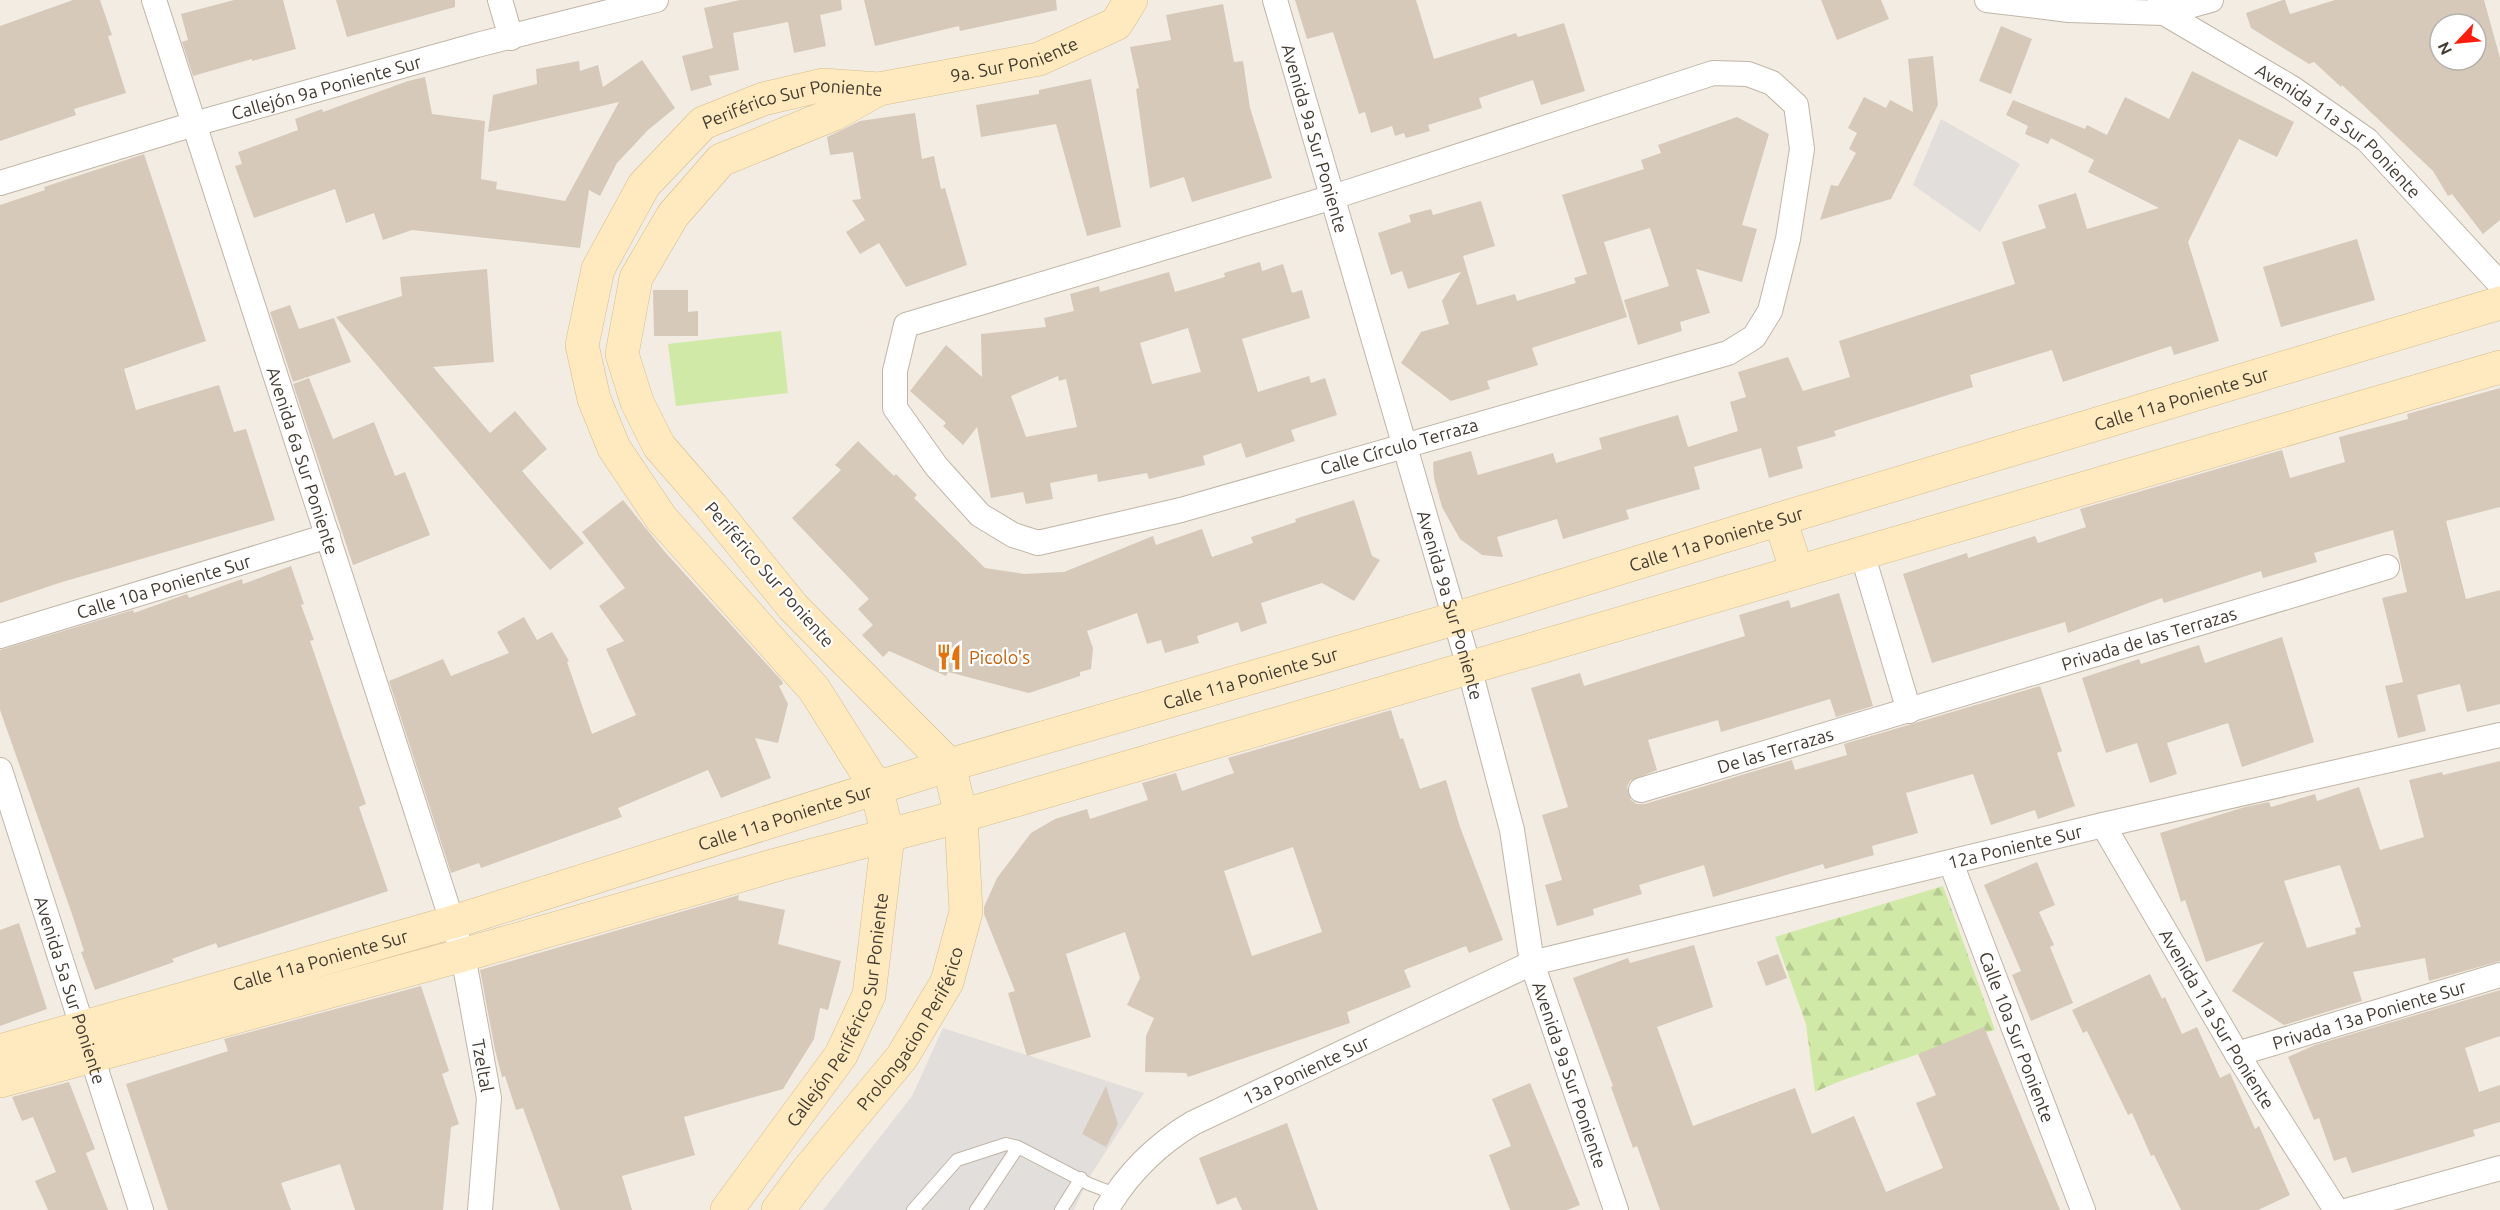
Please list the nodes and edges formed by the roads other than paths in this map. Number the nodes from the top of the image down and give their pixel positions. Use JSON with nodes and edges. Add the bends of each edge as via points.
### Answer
{"nodes":[{"id":1,"x":154,"y":0,"type":"edge"},
{"id":2,"x":500,"y":0,"type":"edge"},
{"id":3,"x":656,"y":0,"type":"edge"},
{"id":4,"x":1131,"y":0,"type":"edge"},
{"id":5,"x":1275,"y":0,"type":"edge"},
{"id":6,"x":1987,"y":0,"type":"edge"},
{"id":7,"x":2211,"y":0,"type":"edge"},
{"id":8,"x":2162,"y":7,"type":"edge"},
{"id":9,"x":511,"y":38,"type":"junction"},
{"id":10,"x":879,"y":89,"type":"junction"},
{"id":11,"x":194,"y":124,"type":"junction"},
{"id":12,"x":0,"y":183,"type":"edge"},
{"id":13,"x":1333,"y":197,"type":"junction"},
{"id":14,"x":2500,"y":284,"type":"edge"},
{"id":15,"x":2500,"y":303,"type":"edge"},
{"id":16,"x":2500,"y":367,"type":"edge"},
{"id":17,"x":1404,"y":444,"type":"junction"},
{"id":18,"x":1780,"y":519,"type":"junction"},
{"id":19,"x":328,"y":536,"type":"junction"},
{"id":20,"x":1862,"y":553,"type":"junction"},
{"id":21,"x":2387,"y":567,"type":"dead end"},
{"id":22,"x":1797,"y":572,"type":"junction"},
{"id":23,"x":1454,"y":619,"type":"junction"},
{"id":24,"x":0,"y":636,"type":"edge"},
{"id":25,"x":1469,"y":667,"type":"junction"},
{"id":26,"x":1910,"y":711,"type":"junction"},
{"id":27,"x":2500,"y":735,"type":"edge"},
{"id":28,"x":949,"y":765,"type":"junction"},
{"id":29,"x":0,"y":770,"type":"edge"},
{"id":30,"x":876,"y":787,"type":"junction"},
{"id":31,"x":1641,"y":790,"type":"dead end"},
{"id":32,"x":962,"y":816,"type":"junction"},
{"id":33,"x":2103,"y":825,"type":"junction"},
{"id":34,"x":888,"y":836,"type":"junction"},
{"id":35,"x":1951,"y":863,"type":"junction"},
{"id":36,"x":453,"y":922,"type":"junction"},
{"id":37,"x":463,"y":955,"type":"junction"},
{"id":38,"x":1532,"y":963,"type":"junction"},
{"id":39,"x":2500,"y":975,"type":"edge"},
{"id":40,"x":87,"y":1042,"type":"junction"},
{"id":41,"x":0,"y":1051,"type":"edge"},
{"id":42,"x":2237,"y":1054,"type":"junction"},
{"id":43,"x":0,"y":1081,"type":"edge"},
{"id":44,"x":1018,"y":1147,"type":"junction"},
{"id":45,"x":2500,"y":1168,"type":"edge"},
{"id":46,"x":1081,"y":1178,"type":"junction"},
{"id":47,"x":1110,"y":1202,"type":"edge"},
{"id":48,"x":141,"y":1210,"type":"edge"},
{"id":49,"x":480,"y":1210,"type":"edge"},
{"id":50,"x":727,"y":1210,"type":"edge"},
{"id":51,"x":778,"y":1210,"type":"edge"},
{"id":52,"x":913,"y":1210,"type":"edge"},
{"id":53,"x":976,"y":1210,"type":"edge"},
{"id":54,"x":1061,"y":1210,"type":"edge"},
{"id":55,"x":1616,"y":1210,"type":"edge"},
{"id":56,"x":2083,"y":1210,"type":"edge"},
{"id":57,"x":2336,"y":1210,"type":"edge"},
{"id":58,"x":2349,"y":1210,"type":"edge"}],
"edges":[{"from":1,"to":11,"type":"street","name":"Avenida 6a Sur Poniente"},
{"from":2,"to":9,"type":"street"},
{"from":3,"to":9,"type":"street","name":"Callejón 9a Poniente Sur"},
{"from":4,"to":10,"type":"main road","name":"9a. Sur Poniente","via":[[1116,24],[1039,59]]},
{"from":5,"to":13,"type":"street","name":"Avenida 9a Sur Poniente"},
{"from":6,"to":8,"type":"street","via":[[2069,10]]},
{"from":7,"to":8,"type":"street"},
{"from":8,"to":14,"type":"street","name":"Avenida 11a Sur Poniente","via":[[2367,140]]},
{"from":9,"to":11,"type":"street","name":"Callejón 9a Poniente Sur"},
{"from":10,"to":28,"type":"main road","name":"Periférico Sur Poniente","via":[[834,114],[721,160],[674,215],[636,278],[621,354],[637,402],[659,446],[793,607]]},
{"from":10,"to":30,"type":"main road","name":"Periférico Sur Poniente","via":[[823,85],[763,99],[703,123],[644,185],[598,269],[582,345],[594,399],[614,448],[661,518],[814,689]]},
{"from":11,"to":12,"type":"street","name":"Callejón 9a Poniente Sur"},
{"from":11,"to":19,"type":"street","name":"Avenida 6a Sur Poniente"},
{"from":13,"to":17,"type":"street","name":"Avenida 9a Sur Poniente"},
{"from":13,"to":17,"type":"street","name":"Calle Círculo Terraza","via":[[1713,73],[1748,74],[1773,83],[1796,105],[1802,149],[1788,239],[1770,311],[1754,337],[1728,353]]},
{"from":13,"to":17,"type":"street","name":"Calle Círculo Terraza","via":[[906,325],[895,371],[895,408],[936,466],[980,515],[1013,535],[1038,543],[1181,510]]},
{"from":15,"to":18,"type":"main road","name":"Calle 11a Poniente Sur"},
{"from":16,"to":20,"type":"main road","name":"Calle 11a Poniente Sur"},
{"from":17,"to":23,"type":"street","name":"Avenida 9a Sur Poniente"},
{"from":18,"to":22,"type":"main road"},
{"from":18,"to":23,"type":"main road","name":"Calle 11a Poniente Sur"},
{"from":19,"to":24,"type":"street","name":"Calle 10a Poniente Sur"},
{"from":19,"to":36,"type":"street","name":"Avenida 6a Sur Poniente"},
{"from":20,"to":22,"type":"main road","name":"Calle 11a Poniente Sur"},
{"from":20,"to":26,"type":"street"},
{"from":21,"to":26,"type":"street","name":"Privada de las Terrazas"},
{"from":22,"to":25,"type":"main road","name":"Calle 11a Poniente Sur"},
{"from":23,"to":25,"type":"street","name":"Avenida 9a Sur Poniente"},
{"from":23,"to":28,"type":"main road","name":"Calle 11a Poniente Sur"},
{"from":25,"to":32,"type":"main road","name":"Calle 11a Poniente Sur"},
{"from":25,"to":38,"type":"street","name":"Avenida 9a Sur Poniente","via":[[1512,830]]},
{"from":26,"to":31,"type":"street","name":"De las Terrazas"},
{"from":27,"to":33,"type":"street","name":"12a Poniente Sur"},
{"from":28,"to":30,"type":"main road","name":"Calle 11a Poniente Sur"},
{"from":28,"to":32,"type":"main road"},
{"from":29,"to":40,"type":"street","name":"Avenida 5a Sur Poniente"},
{"from":30,"to":34,"type":"main road","name":"Callejón Periférico Sur Poniente"},
{"from":30,"to":36,"type":"main road","name":"Calle 11a Poniente Sur"},
{"from":32,"to":34,"type":"main road","name":"Calle 11a Poniente Sur"},
{"from":32,"to":51,"type":"main road","name":"Prolongacion Periférico","via":[[966,912],[947,982],[902,1057]]},
{"from":33,"to":35,"type":"street","name":"12a Poniente Sur"},
{"from":33,"to":42,"type":"street","name":"Avenida 11a Sur Poniente"},
{"from":34,"to":37,"type":"main road","name":"Calle 11a Poniente Sur"},
{"from":34,"to":50,"type":"main road","name":"Callejón Periférico Sur Poniente","via":[[869,995],[841,1055]]},
{"from":35,"to":38,"type":"street","name":"12a Poniente Sur"},
{"from":35,"to":56,"type":"street","name":"Calle 10a Sur Poniente"},
{"from":36,"to":37,"type":"street","name":"Tzeltal"},
{"from":36,"to":40,"type":"main road","name":"Calle 11a Poniente Sur"},
{"from":37,"to":40,"type":"main road","name":"Calle 11a Poniente Sur"},
{"from":37,"to":49,"type":"street","name":"Tzeltal","via":[[489,1098]]},
{"from":38,"to":47,"type":"street","name":"13a Poniente Sur","via":[[1193,1123],[1144,1159]]},
{"from":38,"to":55,"type":"street","name":"Avenida 9a Sur Poniente"},
{"from":39,"to":42,"type":"street","name":"Privada 13a Poniente Sur"},
{"from":40,"to":41,"type":"main road","name":"Calle 11a Poniente Sur"},
{"from":40,"to":43,"type":"main road","name":"Calle 11a Poniente Sur"},
{"from":40,"to":48,"type":"street","name":"Avenida 5a Sur Poniente"},
{"from":42,"to":57,"type":"street","name":"Avenida 11a Sur Poniente"},
{"from":44,"to":46,"type":"lane"},
{"from":44,"to":52,"type":"lane","via":[[1006,1144],[957,1160]]},
{"from":44,"to":53,"type":"lane"},
{"from":45,"to":58,"type":"street"},
{"from":46,"to":47,"type":"lane"},
{"from":46,"to":54,"type":"lane"}]}
